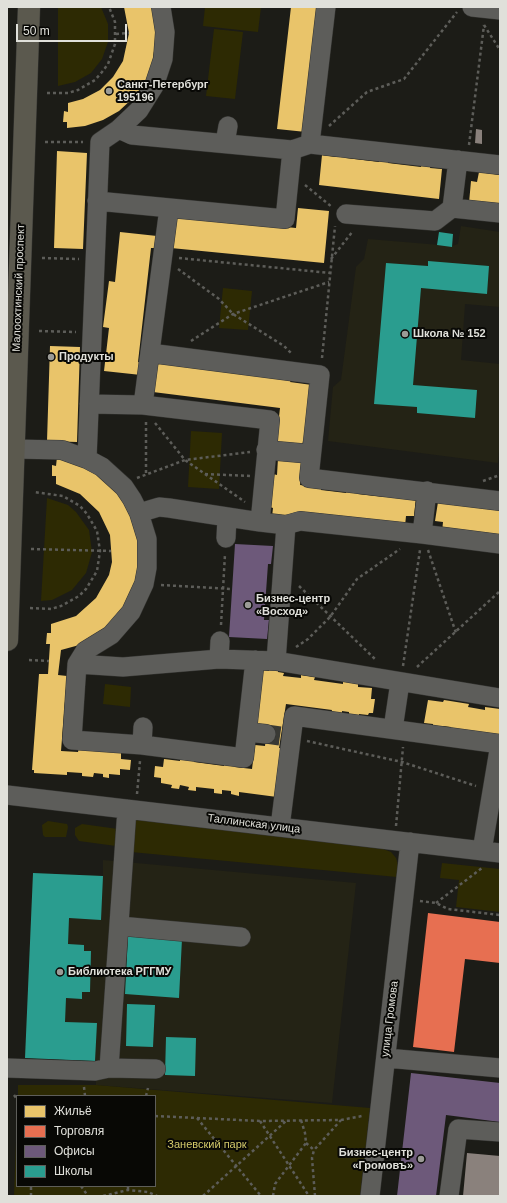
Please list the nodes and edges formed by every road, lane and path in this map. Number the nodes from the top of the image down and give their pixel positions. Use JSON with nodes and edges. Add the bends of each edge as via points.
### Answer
{"nodes":[{"id":1,"x":29,"y":7,"type":"edge"},
{"id":2,"x":109,"y":7,"type":"edge"},
{"id":3,"x":162,"y":7,"type":"edge"},
{"id":4,"x":326,"y":7,"type":"edge"},
{"id":5,"x":461,"y":7,"type":"edge"},
{"id":6,"x":129,"y":33,"type":"dead end"},
{"id":7,"x":116,"y":34,"type":"junction"},
{"id":8,"x":500,"y":50,"type":"edge"},
{"id":9,"x":47,"y":93,"type":"dead end"},
{"id":10,"x":120,"y":129,"type":"junction"},
{"id":11,"x":46,"y":142,"type":"dead end"},
{"id":12,"x":100,"y":142,"type":"junction"},
{"id":13,"x":301,"y":147,"type":"junction"},
{"id":14,"x":463,"y":160,"type":"junction"},
{"id":15,"x":500,"y":165,"type":"edge"},
{"id":16,"x":304,"y":179,"type":"dead end"},
{"id":17,"x":97,"y":201,"type":"junction"},
{"id":18,"x":169,"y":208,"type":"junction"},
{"id":19,"x":452,"y":208,"type":"junction"},
{"id":20,"x":500,"y":213,"type":"edge"},
{"id":21,"x":345,"y":216,"type":"junction"},
{"id":22,"x":162,"y":257,"type":"junction"},
{"id":23,"x":42,"y":258,"type":"dead end"},
{"id":24,"x":331,"y":259,"type":"junction"},
{"id":25,"x":95,"y":260,"type":"junction"},
{"id":26,"x":330,"y":274,"type":"junction"},
{"id":27,"x":329,"y":282,"type":"junction"},
{"id":28,"x":233,"y":314,"type":"junction"},
{"id":29,"x":39,"y":330,"type":"dead end"},
{"id":30,"x":92,"y":333,"type":"junction"},
{"id":31,"x":150,"y":353,"type":"junction"},
{"id":32,"x":169,"y":356,"type":"junction"},
{"id":33,"x":315,"y":374,"type":"junction"},
{"id":34,"x":89,"y":404,"type":"junction"},
{"id":35,"x":144,"y":408,"type":"junction"},
{"id":36,"x":14,"y":449,"type":"junction"},
{"id":37,"x":266,"y":450,"type":"junction"},
{"id":38,"x":311,"y":454,"type":"junction"},
{"id":39,"x":87,"y":459,"type":"junction"},
{"id":40,"x":185,"y":460,"type":"junction"},
{"id":41,"x":146,"y":473,"type":"junction"},
{"id":42,"x":204,"y":474,"type":"junction"},
{"id":43,"x":264,"y":476,"type":"junction"},
{"id":44,"x":124,"y":488,"type":"junction"},
{"id":45,"x":427,"y":491,"type":"junction"},
{"id":46,"x":34,"y":492,"type":"dead end"},
{"id":47,"x":500,"y":501,"type":"edge"},
{"id":48,"x":139,"y":513,"type":"junction"},
{"id":49,"x":260,"y":517,"type":"junction"},
{"id":50,"x":227,"y":518,"type":"junction"},
{"id":51,"x":286,"y":525,"type":"junction"},
{"id":52,"x":422,"y":534,"type":"junction"},
{"id":53,"x":226,"y":538,"type":"joint"},
{"id":54,"x":500,"y":544,"type":"edge"},
{"id":55,"x":31,"y":549,"type":"dead end"},
{"id":56,"x":100,"y":551,"type":"junction"},
{"id":57,"x":111,"y":551,"type":"dead end"},
{"id":58,"x":282,"y":570,"type":"junction"},
{"id":59,"x":144,"y":584,"type":"junction"},
{"id":60,"x":223,"y":588,"type":"junction"},
{"id":61,"x":232,"y":589,"type":"dead end"},
{"id":62,"x":500,"y":591,"type":"edge"},
{"id":63,"x":30,"y":608,"type":"dead end"},
{"id":64,"x":330,"y":617,"type":"junction"},
{"id":65,"x":456,"y":633,"type":"junction"},
{"id":66,"x":7,"y":640,"type":"edge"},
{"id":67,"x":220,"y":650,"type":"junction"},
{"id":68,"x":29,"y":660,"type":"dead end"},
{"id":69,"x":255,"y":660,"type":"junction"},
{"id":70,"x":377,"y":660,"type":"dead end"},
{"id":71,"x":49,"y":661,"type":"dead end"},
{"id":72,"x":276,"y":661,"type":"junction"},
{"id":73,"x":77,"y":664,"type":"junction"},
{"id":74,"x":400,"y":682,"type":"junction"},
{"id":75,"x":500,"y":698,"type":"edge"},
{"id":76,"x":399,"y":730,"type":"junction"},
{"id":77,"x":247,"y":732,"type":"junction"},
{"id":78,"x":142,"y":736,"type":"junction"},
{"id":79,"x":279,"y":736,"type":"junction"},
{"id":80,"x":402,"y":762,"type":"junction"},
{"id":81,"x":492,"y":792,"type":"junction"},
{"id":82,"x":7,"y":795,"type":"edge"},
{"id":83,"x":131,"y":810,"type":"junction"},
{"id":84,"x":396,"y":826,"type":"dead end"},
{"id":85,"x":280,"y":827,"type":"junction"},
{"id":86,"x":410,"y":842,"type":"junction"},
{"id":87,"x":490,"y":856,"type":"edge"},
{"id":88,"x":419,"y":901,"type":"dead end"},
{"id":89,"x":436,"y":903,"type":"junction"},
{"id":90,"x":500,"y":915,"type":"edge"},
{"id":91,"x":120,"y":926,"type":"junction"},
{"id":92,"x":241,"y":937,"type":"dead end"},
{"id":93,"x":386,"y":1058,"type":"junction"},
{"id":94,"x":489,"y":1063,"type":"edge"},
{"id":95,"x":7,"y":1068,"type":"edge"},
{"id":96,"x":109,"y":1068,"type":"junction"},
{"id":97,"x":156,"y":1069,"type":"dead end"},
{"id":98,"x":148,"y":1088,"type":"dead end"},
{"id":99,"x":146,"y":1095,"type":"edge"},
{"id":100,"x":156,"y":1116,"type":"edge"},
{"id":101,"x":358,"y":1117,"type":"dead end"},
{"id":102,"x":197,"y":1118,"type":"junction"},
{"id":103,"x":301,"y":1120,"type":"junction"},
{"id":104,"x":341,"y":1120,"type":"junction"},
{"id":105,"x":260,"y":1121,"type":"junction"},
{"id":106,"x":286,"y":1121,"type":"junction"},
{"id":107,"x":500,"y":1132,"type":"edge"},
{"id":108,"x":269,"y":1136,"type":"junction"},
{"id":109,"x":306,"y":1143,"type":"junction"},
{"id":110,"x":314,"y":1150,"type":"junction"},
{"id":111,"x":236,"y":1166,"type":"junction"},
{"id":112,"x":289,"y":1166,"type":"junction"},
{"id":113,"x":81,"y":1187,"type":"edge"},
{"id":114,"x":128,"y":1190,"type":"joint"},
{"id":115,"x":88,"y":1196,"type":"edge"},
{"id":116,"x":103,"y":1196,"type":"edge"},
{"id":117,"x":157,"y":1196,"type":"edge"},
{"id":118,"x":203,"y":1196,"type":"edge"},
{"id":119,"x":261,"y":1196,"type":"edge"},
{"id":120,"x":273,"y":1196,"type":"edge"},
{"id":121,"x":309,"y":1196,"type":"edge"},
{"id":122,"x":315,"y":1196,"type":"edge"},
{"id":123,"x":370,"y":1196,"type":"edge"},
{"id":124,"x":449,"y":1196,"type":"edge"}],
"edges":[{"from":1,"to":36,"type":"main road","name":"Малоохтинский проспект"},
{"from":2,"to":7,"type":"path","via":[[115,22]]},
{"from":3,"to":10,"type":"street","via":[[165,32],[163,59],[154,86],[139,110]]},
{"from":4,"to":13,"type":"street"},
{"from":5,"to":13,"type":"path","via":[[404,79],[367,92]]},
{"from":6,"to":7,"type":"path"},
{"from":7,"to":9,"type":"path","via":[[108,64],[95,80],[68,93]]},
{"from":8,"to":14,"type":"path","via":[[484,24]]},
{"from":10,"to":12,"type":"street"},
{"from":10,"to":13,"type":"street","via":[[132,135],[227,134]]},
{"from":11,"to":12,"type":"path"},
{"from":12,"to":17,"type":"street"},
{"from":13,"to":14,"type":"street"},
{"from":13,"to":18,"type":"street","via":[[286,219]]},
{"from":14,"to":15,"type":"street"},
{"from":14,"to":19,"type":"street"},
{"from":16,"to":21,"type":"path","via":[[306,186]]},
{"from":17,"to":18,"type":"street"},
{"from":17,"to":25,"type":"street"},
{"from":18,"to":22,"type":"street"},
{"from":19,"to":20,"type":"street"},
{"from":19,"to":21,"type":"street","via":[[435,221]]},
{"from":21,"to":24,"type":"path"},
{"from":21,"to":24,"type":"path","via":[[353,232]]},
{"from":22,"to":26,"type":"path"},
{"from":22,"to":28,"type":"path","via":[[219,299]]},
{"from":22,"to":31,"type":"street"},
{"from":23,"to":25,"type":"path"},
{"from":24,"to":26,"type":"path"},
{"from":25,"to":30,"type":"street"},
{"from":26,"to":27,"type":"path"},
{"from":27,"to":28,"type":"path"},
{"from":27,"to":33,"type":"path"},
{"from":28,"to":32,"type":"path"},
{"from":28,"to":33,"type":"path","via":[[284,346]]},
{"from":29,"to":30,"type":"path"},
{"from":30,"to":34,"type":"street"},
{"from":31,"to":32,"type":"street"},
{"from":31,"to":35,"type":"street"},
{"from":32,"to":33,"type":"street"},
{"from":33,"to":38,"type":"street"},
{"from":34,"to":35,"type":"street"},
{"from":34,"to":39,"type":"street"},
{"from":35,"to":37,"type":"street","via":[[270,420]]},
{"from":35,"to":40,"type":"path"},
{"from":35,"to":41,"type":"path"},
{"from":36,"to":39,"type":"street","via":[[62,450]]},
{"from":36,"to":66,"type":"main road","name":"Малоохтинский проспект"},
{"from":37,"to":38,"type":"street"},
{"from":37,"to":40,"type":"path"},
{"from":37,"to":43,"type":"street"},
{"from":38,"to":45,"type":"street","via":[[308,478]]},
{"from":39,"to":44,"type":"street","via":[[102,467]]},
{"from":40,"to":41,"type":"path"},
{"from":40,"to":42,"type":"path"},
{"from":41,"to":44,"type":"path"},
{"from":42,"to":43,"type":"path"},
{"from":42,"to":49,"type":"path"},
{"from":43,"to":49,"type":"street"},
{"from":44,"to":48,"type":"street"},
{"from":45,"to":47,"type":"street"},
{"from":45,"to":52,"type":"street"},
{"from":46,"to":56,"type":"path","via":[[63,496],[80,506],[97,531]]},
{"from":48,"to":50,"type":"street","via":[[164,508]]},
{"from":48,"to":59,"type":"street","via":[[144,525],[148,552]]},
{"from":49,"to":50,"type":"street"},
{"from":49,"to":51,"type":"street"},
{"from":50,"to":53,"type":"street"},
{"from":51,"to":52,"type":"street","via":[[300,520]]},
{"from":51,"to":58,"type":"street"},
{"from":52,"to":54,"type":"street"},
{"from":52,"to":64,"type":"path","via":[[357,579]]},
{"from":52,"to":65,"type":"path"},
{"from":52,"to":74,"type":"path"},
{"from":53,"to":60,"type":"path"},
{"from":55,"to":56,"type":"path"},
{"from":56,"to":57,"type":"path"},
{"from":56,"to":63,"type":"path","via":[[95,576],[79,596],[56,608]]},
{"from":58,"to":64,"type":"path"},
{"from":58,"to":72,"type":"street"},
{"from":59,"to":60,"type":"path"},
{"from":59,"to":73,"type":"street","via":[[139,598],[122,624],[111,635],[85,651]]},
{"from":60,"to":61,"type":"path"},
{"from":60,"to":67,"type":"path"},
{"from":62,"to":65,"type":"path"},
{"from":64,"to":70,"type":"path"},
{"from":64,"to":72,"type":"path","via":[[308,639]]},
{"from":65,"to":74,"type":"path"},
{"from":67,"to":69,"type":"street"},
{"from":67,"to":73,"type":"street","via":[[123,667]]},
{"from":68,"to":71,"type":"path"},
{"from":69,"to":72,"type":"street"},
{"from":69,"to":77,"type":"street"},
{"from":72,"to":74,"type":"street"},
{"from":73,"to":78,"type":"street","via":[[72,740]]},
{"from":74,"to":75,"type":"street"},
{"from":74,"to":76,"type":"street"},
{"from":76,"to":79,"type":"street","via":[[294,716]]},
{"from":76,"to":80,"type":"path"},
{"from":76,"to":81,"type":"street","via":[[500,744]]},
{"from":77,"to":78,"type":"street","via":[[244,758]]},
{"from":77,"to":79,"type":"street"},
{"from":78,"to":83,"type":"path"},
{"from":79,"to":80,"type":"path"},
{"from":79,"to":85,"type":"street"},
{"from":80,"to":81,"type":"path"},
{"from":80,"to":84,"type":"path"},
{"from":81,"to":87,"type":"street"},
{"from":82,"to":83,"type":"street","name":"Таллинская улица"},
{"from":83,"to":85,"type":"street","name":"Таллинская улица"},
{"from":83,"to":91,"type":"street"},
{"from":85,"to":86,"type":"street","name":"Таллинская улица"},
{"from":86,"to":87,"type":"street","name":"Таллинская улица"},
{"from":86,"to":93,"type":"street","name":"улица Громова"},
{"from":87,"to":89,"type":"path"},
{"from":88,"to":89,"type":"path"},
{"from":89,"to":90,"type":"path","via":[[448,909]]},
{"from":91,"to":92,"type":"street"},
{"from":91,"to":96,"type":"street"},
{"from":93,"to":94,"type":"street"},
{"from":93,"to":123,"type":"street","name":"улица Громова"},
{"from":95,"to":96,"type":"street","via":[[95,1071]]},
{"from":96,"to":97,"type":"street"},
{"from":98,"to":99,"type":"path"},
{"from":100,"to":102,"type":"path"},
{"from":101,"to":104,"type":"path"},
{"from":102,"to":105,"type":"path"},
{"from":102,"to":111,"type":"path"},
{"from":103,"to":104,"type":"path"},
{"from":103,"to":106,"type":"path"},
{"from":103,"to":109,"type":"path"},
{"from":104,"to":110,"type":"path"},
{"from":105,"to":106,"type":"path"},
{"from":105,"to":108,"type":"path"},
{"from":106,"to":108,"type":"path"},
{"from":107,"to":124,"type":"street","via":[[458,1129]]},
{"from":108,"to":111,"type":"path"},
{"from":108,"to":112,"type":"path"},
{"from":109,"to":110,"type":"path"},
{"from":109,"to":112,"type":"path"},
{"from":110,"to":122,"type":"path","via":[[312,1158]]},
{"from":111,"to":118,"type":"path"},
{"from":111,"to":119,"type":"path"},
{"from":112,"to":120,"type":"path","via":[[275,1184]]},
{"from":112,"to":121,"type":"path"},
{"from":113,"to":115,"type":"path"},
{"from":114,"to":116,"type":"path"},
{"from":114,"to":117,"type":"path","via":[[148,1192]]}]}
